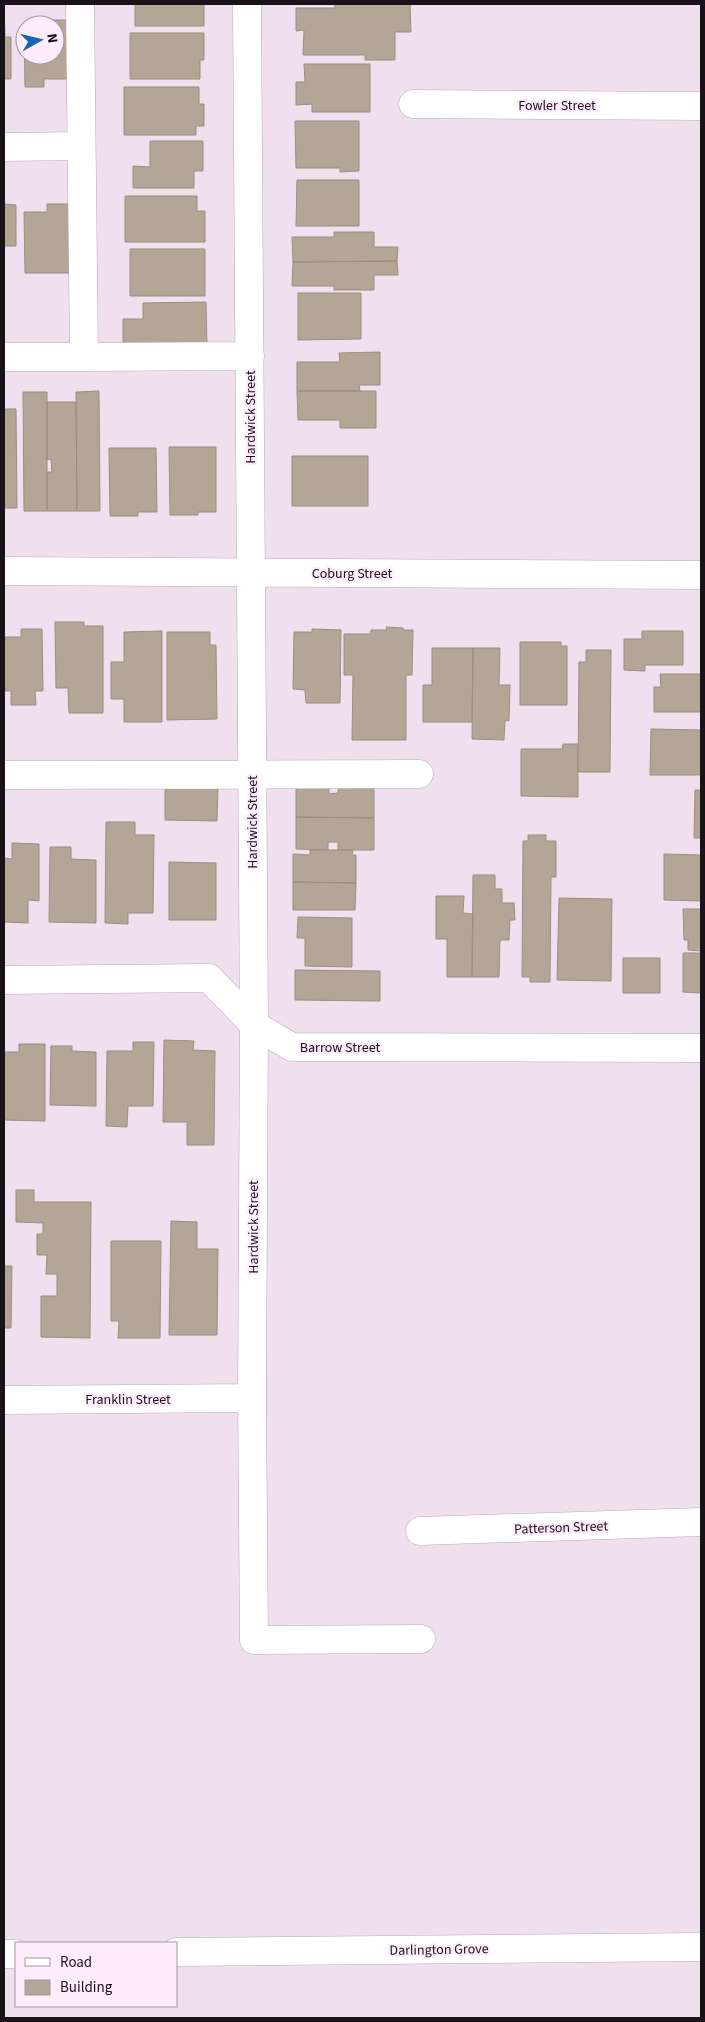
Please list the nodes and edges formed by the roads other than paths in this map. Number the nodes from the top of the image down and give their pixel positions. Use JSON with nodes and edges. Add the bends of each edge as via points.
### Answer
{"nodes":[{"id":1,"x":80,"y":4,"type":"edge"},
{"id":2,"x":247,"y":4,"type":"edge"},
{"id":3,"x":413,"y":104,"type":"dead end"},
{"id":4,"x":701,"y":106,"type":"edge"},
{"id":5,"x":4,"y":146,"type":"edge"},
{"id":6,"x":82,"y":146,"type":"junction"},
{"id":7,"x":250,"y":356,"type":"junction"},
{"id":8,"x":4,"y":357,"type":"edge"},
{"id":9,"x":84,"y":357,"type":"junction"},
{"id":10,"x":4,"y":571,"type":"edge"},
{"id":11,"x":250,"y":573,"type":"junction"},
{"id":12,"x":701,"y":575,"type":"edge"},
{"id":13,"x":419,"y":774,"type":"dead end"},
{"id":14,"x":4,"y":775,"type":"edge"},
{"id":15,"x":252,"y":775,"type":"junction"},
{"id":16,"x":4,"y":980,"type":"edge"},
{"id":17,"x":254,"y":1026,"type":"junction"},
{"id":18,"x":701,"y":1048,"type":"edge"},
{"id":19,"x":252,"y":1398,"type":"junction"},
{"id":20,"x":4,"y":1400,"type":"edge"},
{"id":21,"x":701,"y":1522,"type":"edge"},
{"id":22,"x":420,"y":1531,"type":"dead end"},
{"id":23,"x":421,"y":1639,"type":"dead end"},
{"id":24,"x":701,"y":1946,"type":"edge"},
{"id":25,"x":178,"y":1952,"type":"edge"}],
"edges":[{"from":1,"to":6,"type":"street"},
{"from":2,"to":7,"type":"street","name":"Hardwick Street"},
{"from":3,"to":4,"type":"street","name":"Fowler Street"},
{"from":5,"to":6,"type":"street"},
{"from":6,"to":9,"type":"street"},
{"from":7,"to":9,"type":"street"},
{"from":7,"to":11,"type":"street","name":"Hardwick Street"},
{"from":8,"to":9,"type":"street"},
{"from":10,"to":11,"type":"street","name":"Coburg Street"},
{"from":11,"to":12,"type":"street","name":"Coburg Street"},
{"from":11,"to":15,"type":"street","name":"Hardwick Street"},
{"from":13,"to":15,"type":"street"},
{"from":14,"to":15,"type":"street"},
{"from":15,"to":17,"type":"street","name":"Hardwick Street"},
{"from":16,"to":17,"type":"street","name":"Barrow Street","via":[[210,978]]},
{"from":17,"to":18,"type":"street","name":"Barrow Street","via":[[292,1047]]},
{"from":17,"to":19,"type":"street","name":"Hardwick Street"},
{"from":19,"to":20,"type":"street","name":"Franklin Street"},
{"from":19,"to":23,"type":"street","name":"Hardwick Street","via":[[254,1640]]},
{"from":21,"to":22,"type":"street","name":"Patterson Street"},
{"from":24,"to":25,"type":"street","name":"Darlington Grove"}]}
